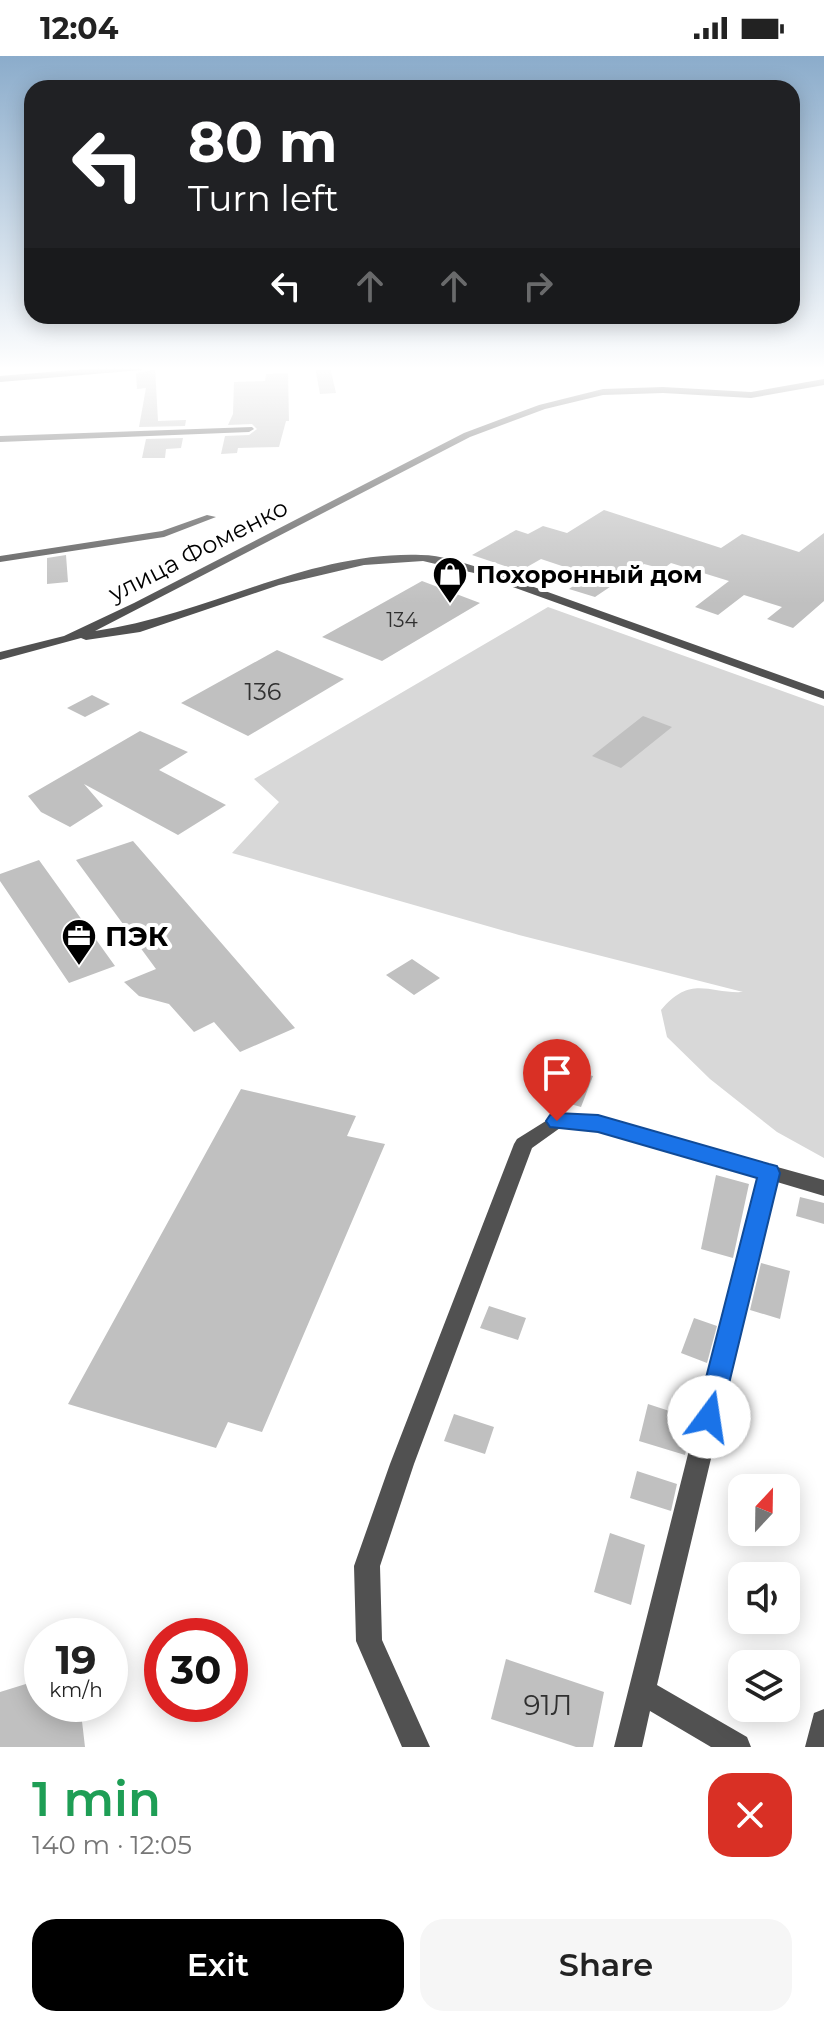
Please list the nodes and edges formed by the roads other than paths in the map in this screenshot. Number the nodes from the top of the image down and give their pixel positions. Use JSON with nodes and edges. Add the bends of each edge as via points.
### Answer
{"nodes":[{"id":1,"x":446,"y":446,"type":"edge"},
{"id":2,"x":211,"y":517,"type":"dead end"},
{"id":3,"x":0,"y":559,"type":"edge"},
{"id":4,"x":68,"y":639,"type":"junction"},
{"id":5,"x":0,"y":656,"type":"edge"},
{"id":6,"x":824,"y":695,"type":"edge"},
{"id":7,"x":769,"y":1173,"type":"junction"},
{"id":8,"x":824,"y":1188,"type":"edge"},
{"id":9,"x":642,"y":1691,"type":"junction"},
{"id":10,"x":824,"y":1723,"type":"edge"},
{"id":11,"x":416,"y":1747,"type":"edge"},
{"id":12,"x":628,"y":1747,"type":"edge"},
{"id":13,"x":737,"y":1747,"type":"edge"},
{"id":14,"x":819,"y":1747,"type":"edge"}],
"edges":[{"from":1,"to":4,"type":"street","name":"улица Фоменко"},
{"from":2,"to":3,"type":"street","via":[[164,534]]},
{"from":4,"to":5,"type":"street","name":"улица Фоменко"},
{"from":4,"to":6,"type":"street","via":[[136,629],[326,569],[423,558],[477,570]]},
{"from":7,"to":8,"type":"street"},
{"from":7,"to":9,"type":"street"},
{"from":7,"to":11,"type":"street","via":[[598,1124],[557,1121],[524,1144],[367,1566],[369,1641]]},
{"from":9,"to":12,"type":"street"},
{"from":9,"to":13,"type":"street"},
{"from":10,"to":14,"type":"street"}]}
